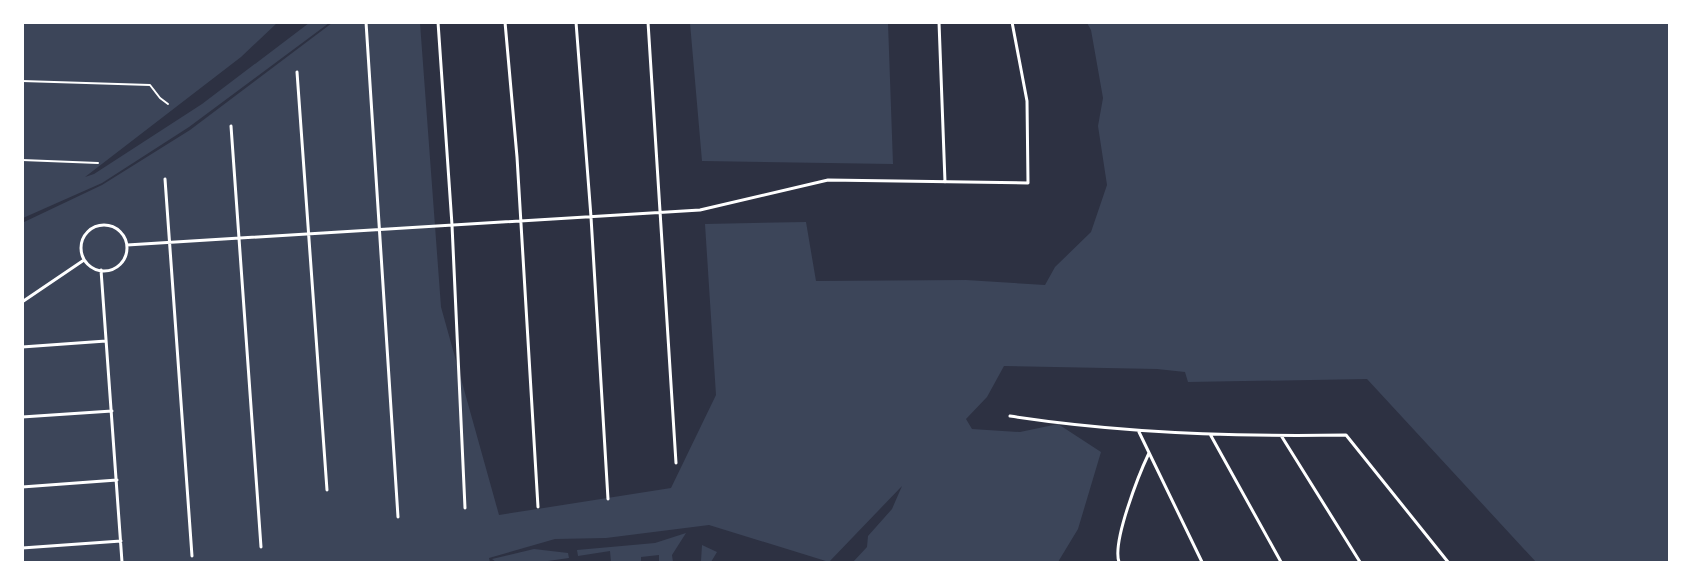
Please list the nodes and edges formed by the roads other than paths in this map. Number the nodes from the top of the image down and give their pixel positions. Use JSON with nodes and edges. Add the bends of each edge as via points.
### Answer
{"nodes":[{"id":1,"x":366,"y":22,"type":"edge"},
{"id":2,"x":438,"y":22,"type":"edge"},
{"id":3,"x":505,"y":22,"type":"edge"},
{"id":4,"x":576,"y":22,"type":"edge"},
{"id":5,"x":648,"y":22,"type":"edge"},
{"id":6,"x":939,"y":22,"type":"edge"},
{"id":7,"x":1012,"y":22,"type":"edge"},
{"id":8,"x":297,"y":72,"type":"dead end"},
{"id":9,"x":22,"y":81,"type":"edge"},
{"id":10,"x":168,"y":104,"type":"dead end"},
{"id":11,"x":231,"y":126,"type":"dead end"},
{"id":12,"x":22,"y":160,"type":"edge"},
{"id":13,"x":98,"y":163,"type":"dead end"},
{"id":14,"x":165,"y":178,"type":"dead end"},
{"id":15,"x":945,"y":182,"type":"junction"},
{"id":16,"x":660,"y":213,"type":"junction"},
{"id":17,"x":591,"y":217,"type":"junction"},
{"id":18,"x":521,"y":222,"type":"junction"},
{"id":19,"x":452,"y":225,"type":"junction"},
{"id":20,"x":379,"y":230,"type":"junction"},
{"id":21,"x":309,"y":234,"type":"junction"},
{"id":22,"x":239,"y":238,"type":"junction"},
{"id":23,"x":170,"y":243,"type":"junction"},
{"id":24,"x":126,"y":246,"type":"junction"},
{"id":25,"x":84,"y":260,"type":"junction"},
{"id":26,"x":101,"y":270,"type":"junction"},
{"id":27,"x":22,"y":302,"type":"edge"},
{"id":28,"x":106,"y":341,"type":"junction"},
{"id":29,"x":22,"y":347,"type":"edge"},
{"id":30,"x":112,"y":411,"type":"junction"},
{"id":31,"x":1010,"y":416,"type":"dead end"},
{"id":32,"x":22,"y":417,"type":"edge"},
{"id":33,"x":1138,"y":431,"type":"junction"},
{"id":34,"x":1210,"y":434,"type":"junction"},
{"id":35,"x":1282,"y":436,"type":"junction"},
{"id":36,"x":1149,"y":452,"type":"junction"},
{"id":37,"x":676,"y":463,"type":"dead end"},
{"id":38,"x":116,"y":480,"type":"junction"},
{"id":39,"x":22,"y":487,"type":"edge"},
{"id":40,"x":327,"y":490,"type":"dead end"},
{"id":41,"x":608,"y":499,"type":"dead end"},
{"id":42,"x":538,"y":507,"type":"dead end"},
{"id":43,"x":465,"y":508,"type":"dead end"},
{"id":44,"x":398,"y":517,"type":"dead end"},
{"id":45,"x":121,"y":541,"type":"junction"},
{"id":46,"x":261,"y":547,"type":"dead end"},
{"id":47,"x":22,"y":548,"type":"edge"},
{"id":48,"x":192,"y":556,"type":"dead end"},
{"id":49,"x":122,"y":562,"type":"edge"},
{"id":50,"x":1119,"y":562,"type":"edge"},
{"id":51,"x":1202,"y":562,"type":"edge"},
{"id":52,"x":1281,"y":562,"type":"edge"},
{"id":53,"x":1360,"y":562,"type":"edge"},
{"id":54,"x":1448,"y":562,"type":"edge"}],
"edges":[{"from":1,"to":20,"type":"street"},
{"from":2,"to":19,"type":"street"},
{"from":3,"to":18,"type":"street"},
{"from":4,"to":17,"type":"street"},
{"from":5,"to":16,"type":"street"},
{"from":6,"to":15,"type":"street"},
{"from":7,"to":15,"type":"street","via":[[1027,101],[1028,183]]},
{"from":8,"to":21,"type":"street"},
{"from":9,"to":10,"type":"lane","via":[[150,85]]},
{"from":11,"to":22,"type":"street"},
{"from":12,"to":13,"type":"lane"},
{"from":14,"to":23,"type":"street"},
{"from":15,"to":16,"type":"street","via":[[828,180],[700,210]]},
{"from":16,"to":17,"type":"street"},
{"from":16,"to":37,"type":"street"},
{"from":17,"to":18,"type":"street"},
{"from":17,"to":41,"type":"street"},
{"from":18,"to":19,"type":"street"},
{"from":18,"to":42,"type":"street"},
{"from":19,"to":20,"type":"street"},
{"from":19,"to":43,"type":"street"},
{"from":20,"to":21,"type":"street"},
{"from":20,"to":44,"type":"street"},
{"from":21,"to":22,"type":"street"},
{"from":21,"to":40,"type":"street"},
{"from":22,"to":23,"type":"street"},
{"from":22,"to":46,"type":"street"},
{"from":23,"to":24,"type":"street"},
{"from":23,"to":48,"type":"street"},
{"from":24,"to":25,"type":"street","via":[[121,232],[115,228],[95,226],[82,241]]},
{"from":24,"to":26,"type":"street","via":[[118,266]]},
{"from":25,"to":26,"type":"street"},
{"from":25,"to":27,"type":"street"},
{"from":26,"to":28,"type":"street"},
{"from":28,"to":29,"type":"street"},
{"from":28,"to":30,"type":"street"},
{"from":30,"to":32,"type":"street"},
{"from":30,"to":38,"type":"street"},
{"from":31,"to":33,"type":"street"},
{"from":33,"to":34,"type":"street"},
{"from":33,"to":36,"type":"street"},
{"from":34,"to":35,"type":"street"},
{"from":34,"to":52,"type":"street"},
{"from":35,"to":53,"type":"street"},
{"from":35,"to":54,"type":"street","via":[[1346,435]]},
{"from":36,"to":50,"type":"street","via":[[1125,517],[1117,548]]},
{"from":36,"to":51,"type":"street"},
{"from":38,"to":39,"type":"street"},
{"from":38,"to":45,"type":"street"},
{"from":45,"to":47,"type":"street"},
{"from":45,"to":49,"type":"street"}]}
